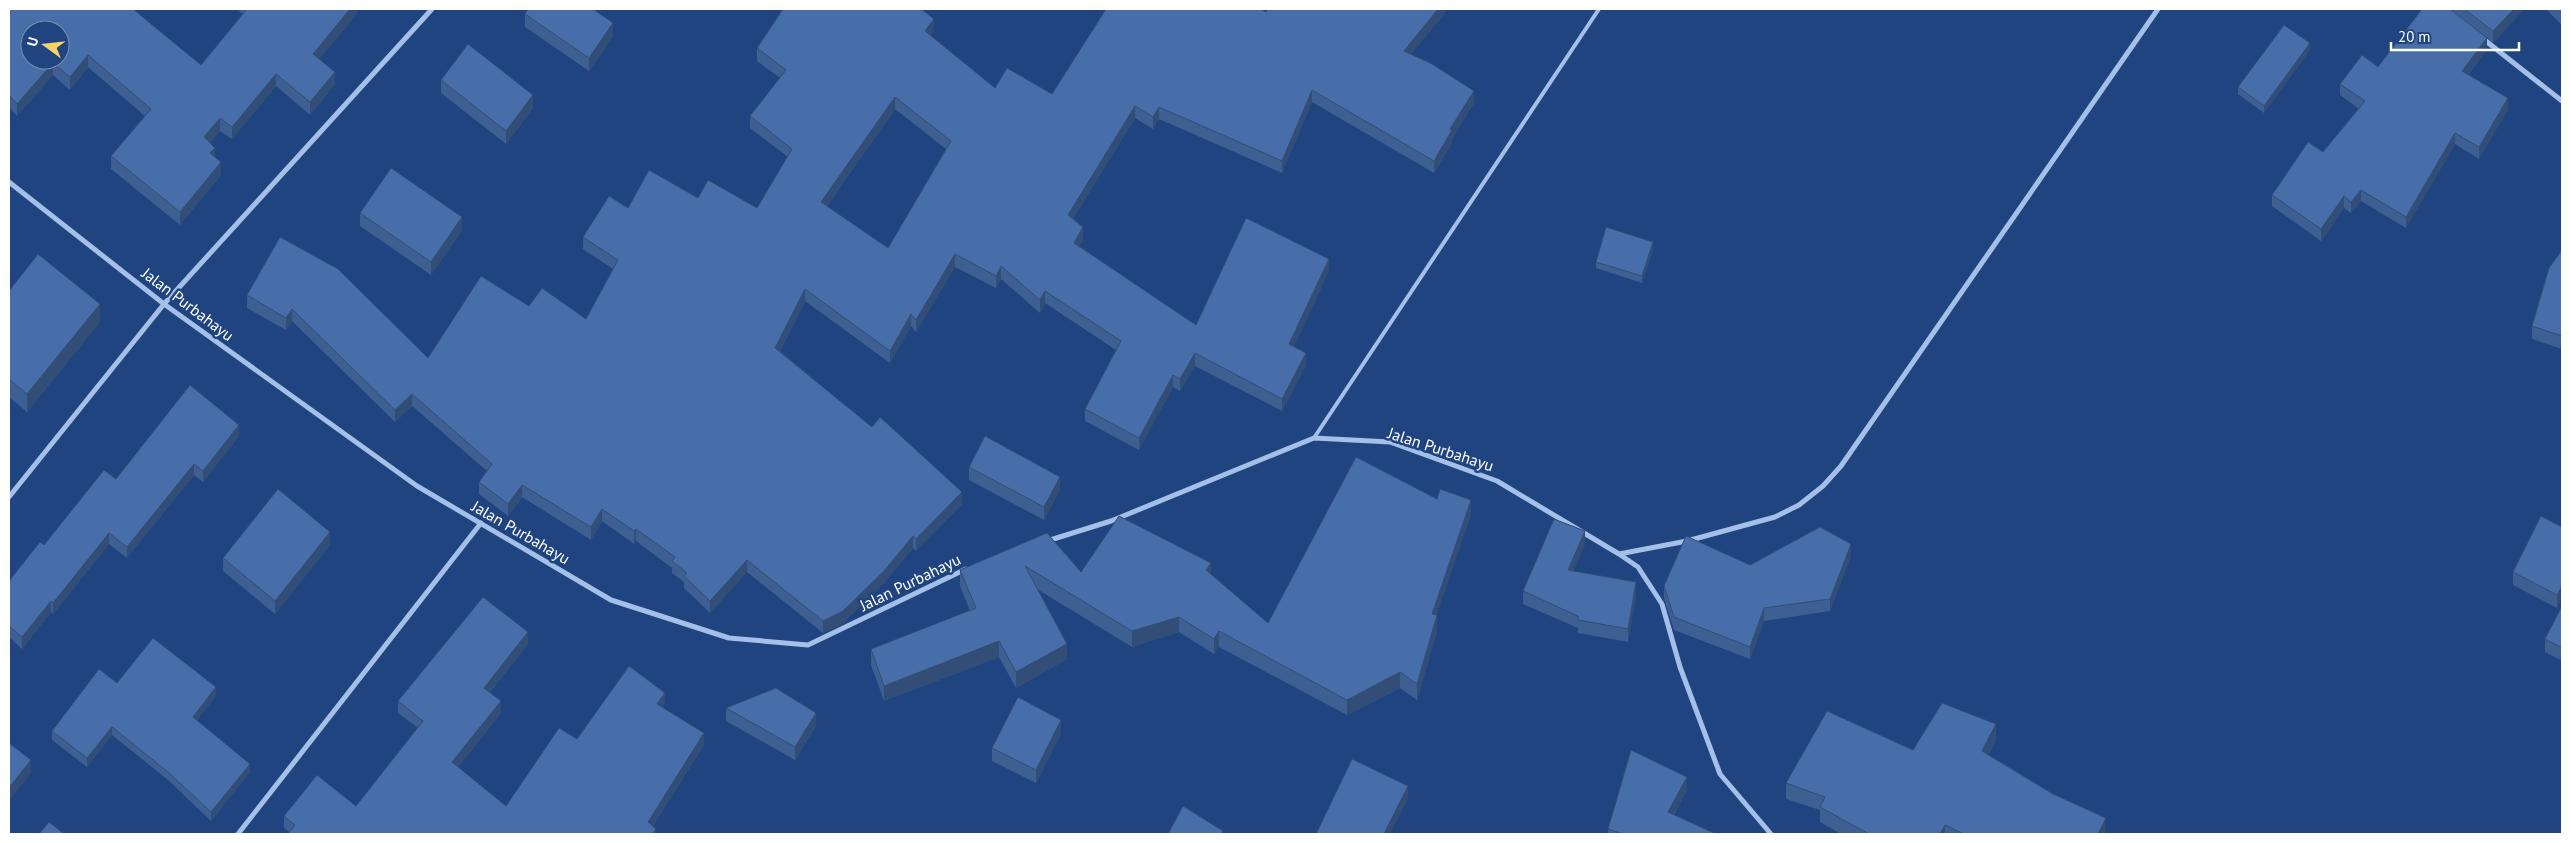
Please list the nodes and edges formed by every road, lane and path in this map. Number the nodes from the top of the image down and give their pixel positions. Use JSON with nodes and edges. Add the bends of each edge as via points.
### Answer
{"nodes":[{"id":1,"x":430,"y":9,"type":"edge"},
{"id":2,"x":1599,"y":9,"type":"edge"},
{"id":3,"x":2158,"y":9,"type":"edge"},
{"id":4,"x":2474,"y":32,"type":"edge"},
{"id":5,"x":2562,"y":101,"type":"edge"},
{"id":6,"x":9,"y":182,"type":"edge"},
{"id":7,"x":164,"y":304,"type":"junction"},
{"id":8,"x":1314,"y":438,"type":"junction"},
{"id":9,"x":9,"y":497,"type":"edge"},
{"id":10,"x":481,"y":523,"type":"junction"},
{"id":11,"x":1036,"y":544,"type":"edge"},
{"id":12,"x":1619,"y":554,"type":"junction"},
{"id":13,"x":970,"y":566,"type":"edge"},
{"id":14,"x":238,"y":834,"type":"edge"},
{"id":15,"x":1771,"y":834,"type":"edge"}],
"edges":[{"from":1,"to":7,"type":"street"},
{"from":2,"to":8,"type":"lane"},
{"from":3,"to":12,"type":"street","via":[[1841,466],[1823,486],[1799,505],[1774,517]]},
{"from":4,"to":5,"type":"street"},
{"from":6,"to":7,"type":"street","name":"Jalan Purbahayu"},
{"from":7,"to":9,"type":"street"},
{"from":7,"to":10,"type":"street","name":"Jalan Purbahayu","via":[[417,486]]},
{"from":8,"to":11,"type":"street","name":"Jalan Purbahayu","via":[[1111,521]]},
{"from":8,"to":12,"type":"street","name":"Jalan Purbahayu","via":[[1390,442],[1497,481]]},
{"from":10,"to":13,"type":"street","name":"Jalan Purbahayu","via":[[611,600],[739,639],[808,645]]},
{"from":10,"to":14,"type":"street"},
{"from":12,"to":15,"type":"street","name":"Jalan Purbahayu","via":[[1638,568],[1662,604],[1680,667],[1720,774]]}]}
